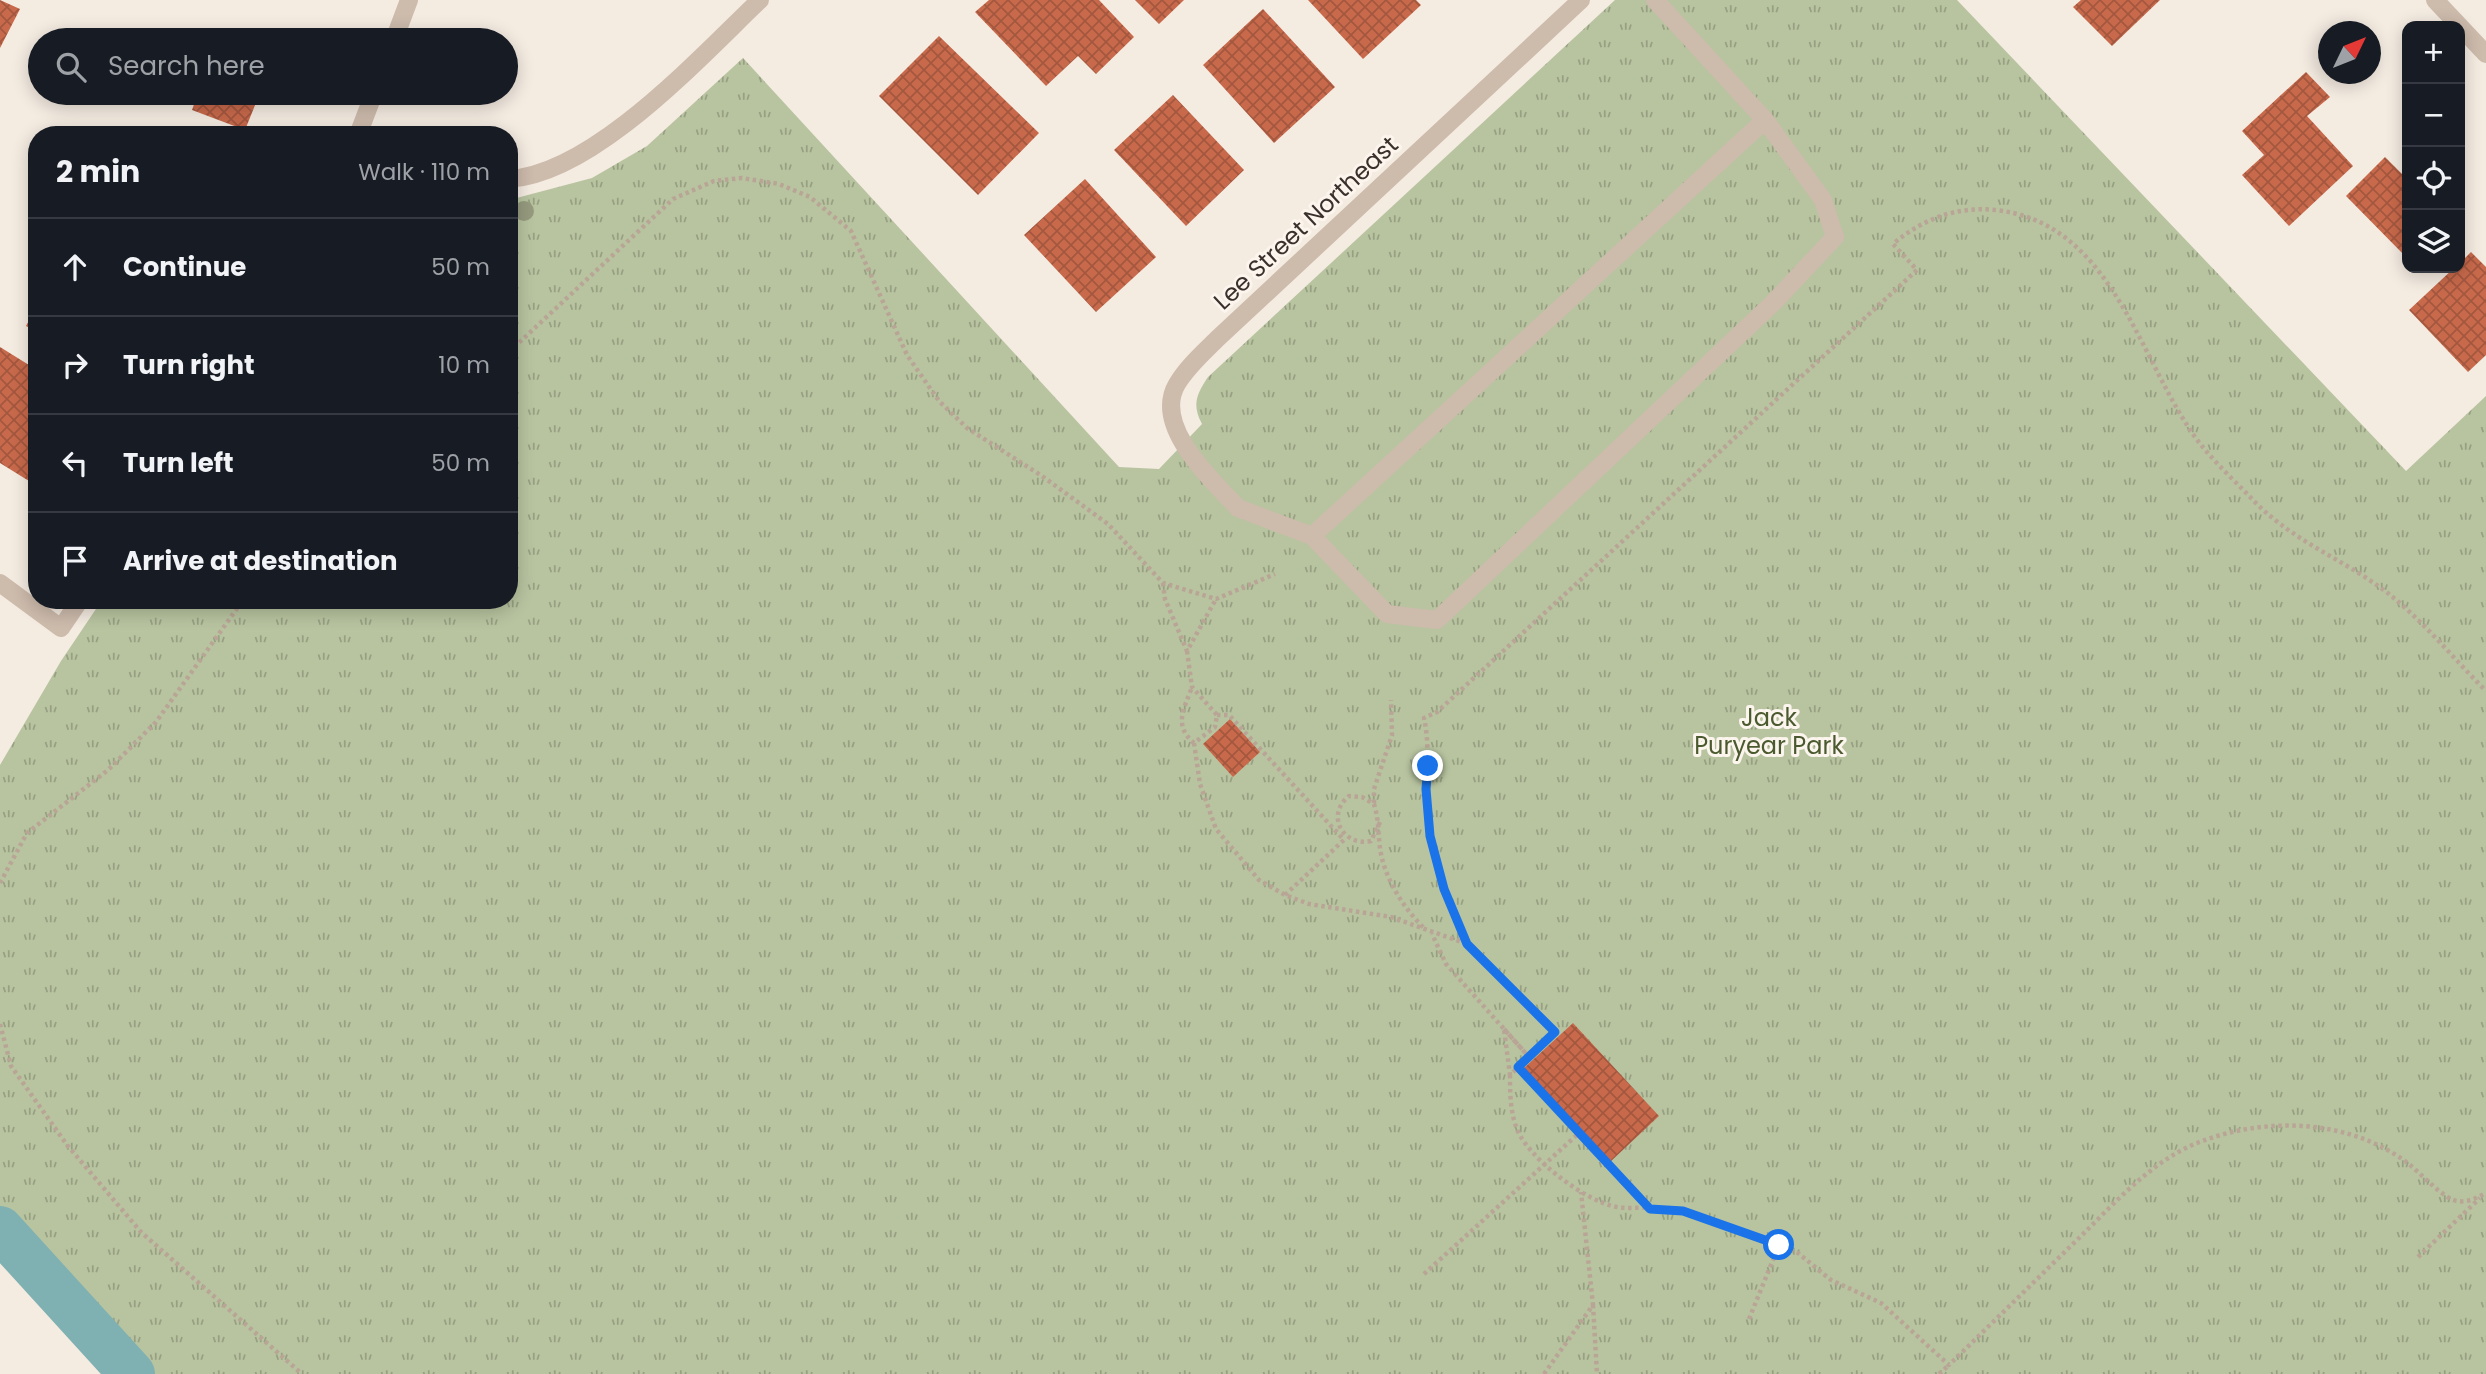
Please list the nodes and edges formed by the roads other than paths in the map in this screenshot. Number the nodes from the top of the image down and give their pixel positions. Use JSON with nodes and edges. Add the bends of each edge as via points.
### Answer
{"nodes":[{"id":1,"x":409,"y":0,"type":"edge"},
{"id":2,"x":760,"y":0,"type":"edge"},
{"id":3,"x":1581,"y":0,"type":"edge"},
{"id":4,"x":1655,"y":0,"type":"edge"},
{"id":5,"x":2435,"y":0,"type":"edge"},
{"id":6,"x":398,"y":28,"type":"edge"},
{"id":7,"x":2486,"y":54,"type":"edge"},
{"id":8,"x":369,"y":105,"type":"edge"},
{"id":9,"x":1765,"y":120,"type":"junction"},
{"id":10,"x":361,"y":126,"type":"edge"},
{"id":11,"x":518,"y":176,"type":"edge"},
{"id":12,"x":1312,"y":536,"type":"junction"},
{"id":13,"x":0,"y":583,"type":"edge"},
{"id":14,"x":28,"y":604,"type":"edge"},
{"id":15,"x":35,"y":609,"type":"edge"},
{"id":16,"x":74,"y":609,"type":"edge"}],
"edges":[{"from":1,"to":6,"type":"street"},
{"from":2,"to":11,"type":"street","via":[[612,134],[559,164]]},
{"from":3,"to":12,"type":"street","name":"Lee Street Northeast","via":[[1217,339],[1175,386],[1172,421],[1202,469],[1238,508]]},
{"from":4,"to":9,"type":"street"},
{"from":5,"to":7,"type":"street"},
{"from":8,"to":10,"type":"street"},
{"from":9,"to":12,"type":"street"},
{"from":9,"to":12,"type":"street","via":[[1824,200],[1835,237],[1773,303],[1437,620],[1387,614]]},
{"from":13,"to":14,"type":"street"},
{"from":15,"to":16,"type":"street","via":[[61,628]]}]}
